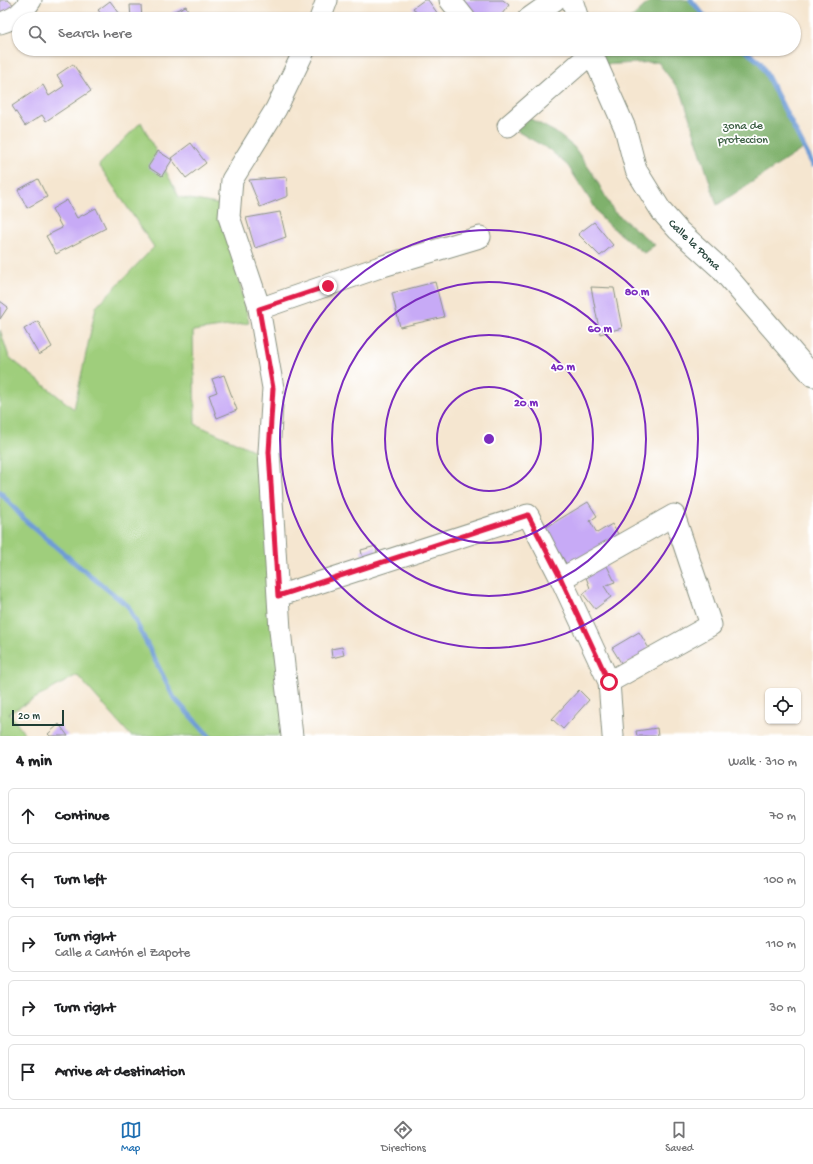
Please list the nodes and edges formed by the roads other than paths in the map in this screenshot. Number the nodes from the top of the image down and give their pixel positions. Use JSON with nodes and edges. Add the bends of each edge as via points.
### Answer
{"nodes":[{"id":1,"x":31,"y":0,"type":"edge"},
{"id":2,"x":327,"y":0,"type":"edge"},
{"id":3,"x":450,"y":0,"type":"edge"},
{"id":4,"x":555,"y":0,"type":"edge"},
{"id":5,"x":572,"y":0,"type":"edge"},
{"id":6,"x":22,"y":12,"type":"edge"},
{"id":7,"x":323,"y":12,"type":"edge"},
{"id":8,"x":459,"y":12,"type":"edge"},
{"id":9,"x":538,"y":12,"type":"edge"},
{"id":10,"x":576,"y":12,"type":"edge"},
{"id":11,"x":12,"y":18,"type":"edge"},
{"id":12,"x":0,"y":22,"type":"edge"},
{"id":13,"x":302,"y":56,"type":"edge"},
{"id":14,"x":585,"y":56,"type":"edge"},
{"id":15,"x":595,"y":56,"type":"edge"},
{"id":16,"x":508,"y":126,"type":"dead end"},
{"id":17,"x":480,"y":237,"type":"dead end"},
{"id":18,"x":259,"y":309,"type":"junction"},
{"id":19,"x":813,"y":376,"type":"edge"},
{"id":20,"x":561,"y":579,"type":"junction"},
{"id":21,"x":278,"y":596,"type":"junction"},
{"id":22,"x":609,"y":682,"type":"junction"},
{"id":23,"x":292,"y":736,"type":"edge"},
{"id":24,"x":613,"y":736,"type":"edge"}],
"edges":[{"from":1,"to":6,"type":"street"},
{"from":2,"to":7,"type":"street"},
{"from":3,"to":8,"type":"street"},
{"from":4,"to":9,"type":"street"},
{"from":5,"to":10,"type":"street"},
{"from":11,"to":12,"type":"street"},
{"from":13,"to":18,"type":"street","via":[[276,109],[232,180],[229,217]]},
{"from":14,"to":16,"type":"street"},
{"from":15,"to":19,"type":"street","name":"Calle la Poma","via":[[625,128],[636,170],[662,212],[720,268]]},
{"from":17,"to":18,"type":"street","via":[[383,266]]},
{"from":18,"to":21,"type":"street","via":[[273,388],[269,452]]},
{"from":20,"to":21,"type":"street","via":[[528,515]]},
{"from":20,"to":22,"type":"street"},
{"from":20,"to":22,"type":"street","via":[[674,515],[711,625]]},
{"from":21,"to":23,"type":"street"},
{"from":22,"to":24,"type":"street"}]}
